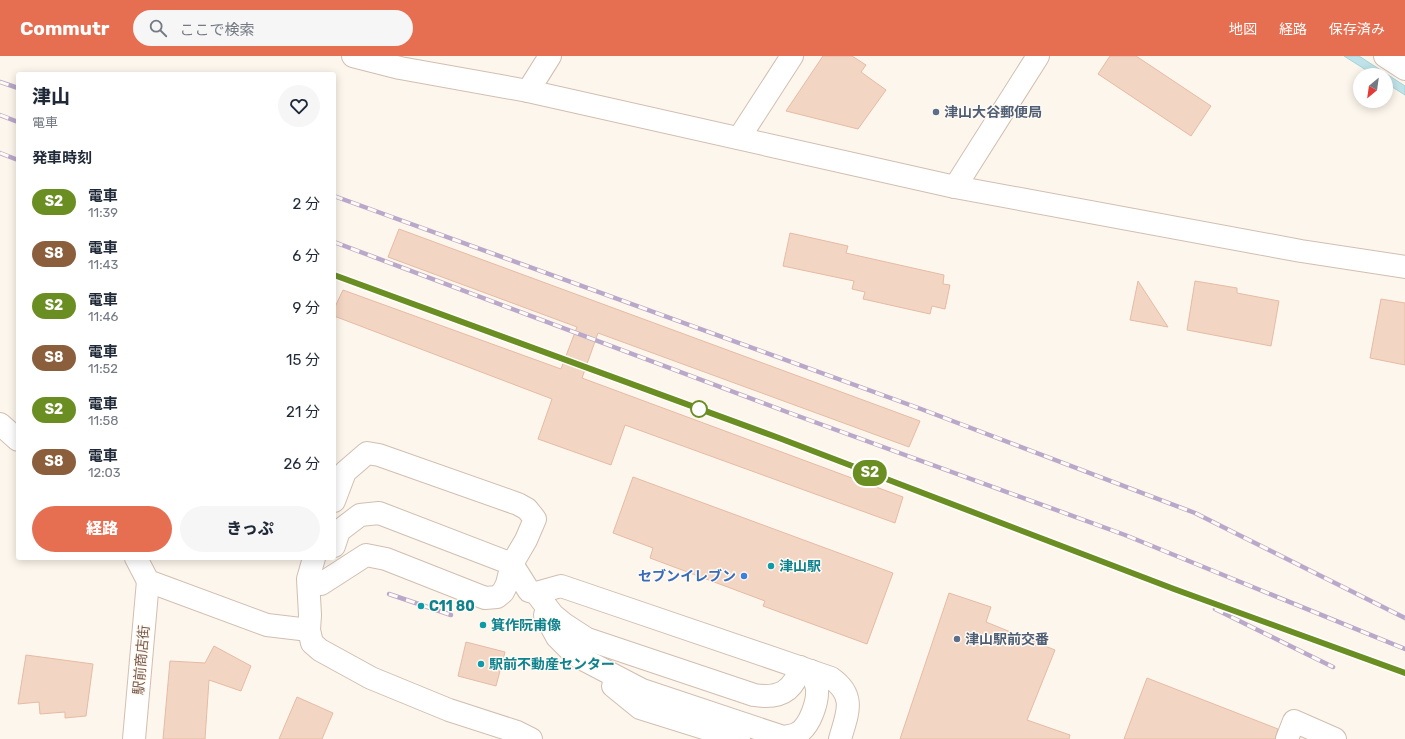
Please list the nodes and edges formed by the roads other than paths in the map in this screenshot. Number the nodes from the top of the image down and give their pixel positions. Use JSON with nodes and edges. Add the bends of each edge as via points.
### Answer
{"nodes":[{"id":1,"x":354,"y":56,"type":"edge"},
{"id":2,"x":550,"y":56,"type":"edge"},
{"id":3,"x":792,"y":56,"type":"edge"},
{"id":4,"x":1038,"y":56,"type":"edge"},
{"id":5,"x":1385,"y":56,"type":"edge"},
{"id":6,"x":1405,"y":69,"type":"edge"},
{"id":7,"x":528,"y":91,"type":"junction"},
{"id":8,"x":739,"y":138,"type":"junction"},
{"id":9,"x":955,"y":187,"type":"junction"},
{"id":10,"x":1405,"y":267,"type":"edge"},
{"id":11,"x":0,"y":424,"type":"edge"},
{"id":12,"x":16,"y":438,"type":"edge"},
{"id":13,"x":336,"y":497,"type":"edge"},
{"id":14,"x":336,"y":540,"type":"edge"},
{"id":15,"x":137,"y":560,"type":"edge"},
{"id":16,"x":313,"y":560,"type":"edge"},
{"id":17,"x":329,"y":560,"type":"edge"},
{"id":18,"x":512,"y":564,"type":"junction"},
{"id":19,"x":148,"y":581,"type":"junction"},
{"id":20,"x":321,"y":584,"type":"junction"},
{"id":21,"x":536,"y":593,"type":"junction"},
{"id":22,"x":310,"y":622,"type":"junction"},
{"id":23,"x":575,"y":655,"type":"junction"},
{"id":24,"x":806,"y":669,"type":"junction"},
{"id":25,"x":134,"y":739,"type":"edge"},
{"id":26,"x":531,"y":739,"type":"edge"},
{"id":27,"x":739,"y":739,"type":"edge"},
{"id":28,"x":840,"y":739,"type":"edge"},
{"id":29,"x":1287,"y":739,"type":"edge"},
{"id":30,"x":1335,"y":739,"type":"edge"}],
"edges":[{"from":1,"to":7,"type":"street","via":[[400,68]]},
{"from":2,"to":7,"type":"street"},
{"from":3,"to":8,"type":"street"},
{"from":4,"to":9,"type":"street"},
{"from":5,"to":6,"type":"street"},
{"from":7,"to":8,"type":"street"},
{"from":8,"to":9,"type":"street"},
{"from":9,"to":10,"type":"street","via":[[1301,251]]},
{"from":11,"to":12,"type":"street"},
{"from":13,"to":18,"type":"street","via":[[345,472],[367,453],[518,504],[527,509],[535,519]]},
{"from":14,"to":18,"type":"street","via":[[339,531],[360,515],[379,513]]},
{"from":15,"to":19,"type":"street"},
{"from":16,"to":22,"type":"street","via":[[308,578]]},
{"from":17,"to":20,"type":"street"},
{"from":18,"to":20,"type":"street","via":[[507,584],[503,592],[496,597],[485,598],[386,558],[366,556]]},
{"from":18,"to":21,"type":"street","via":[[529,590]]},
{"from":19,"to":22,"type":"street","via":[[267,625]]},
{"from":19,"to":25,"type":"street","name":"駅前商店街"},
{"from":20,"to":22,"type":"street"},
{"from":21,"to":23,"type":"street","via":[[557,637]]},
{"from":21,"to":24,"type":"street","via":[[561,586]]},
{"from":21,"to":24,"type":"street","via":[[553,615],[587,639],[754,695],[775,696],[784,692]]},
{"from":22,"to":26,"type":"street","via":[[312,643],[371,678],[449,710]]},
{"from":23,"to":24,"type":"street","via":[[642,690],[782,737],[791,736],[804,728],[813,709],[817,691]]},
{"from":23,"to":27,"type":"street","via":[[640,708]]},
{"from":24,"to":28,"type":"street","via":[[839,683],[848,698],[849,707]]},
{"from":29,"to":30,"type":"street","via":[[1294,721]]}]}
